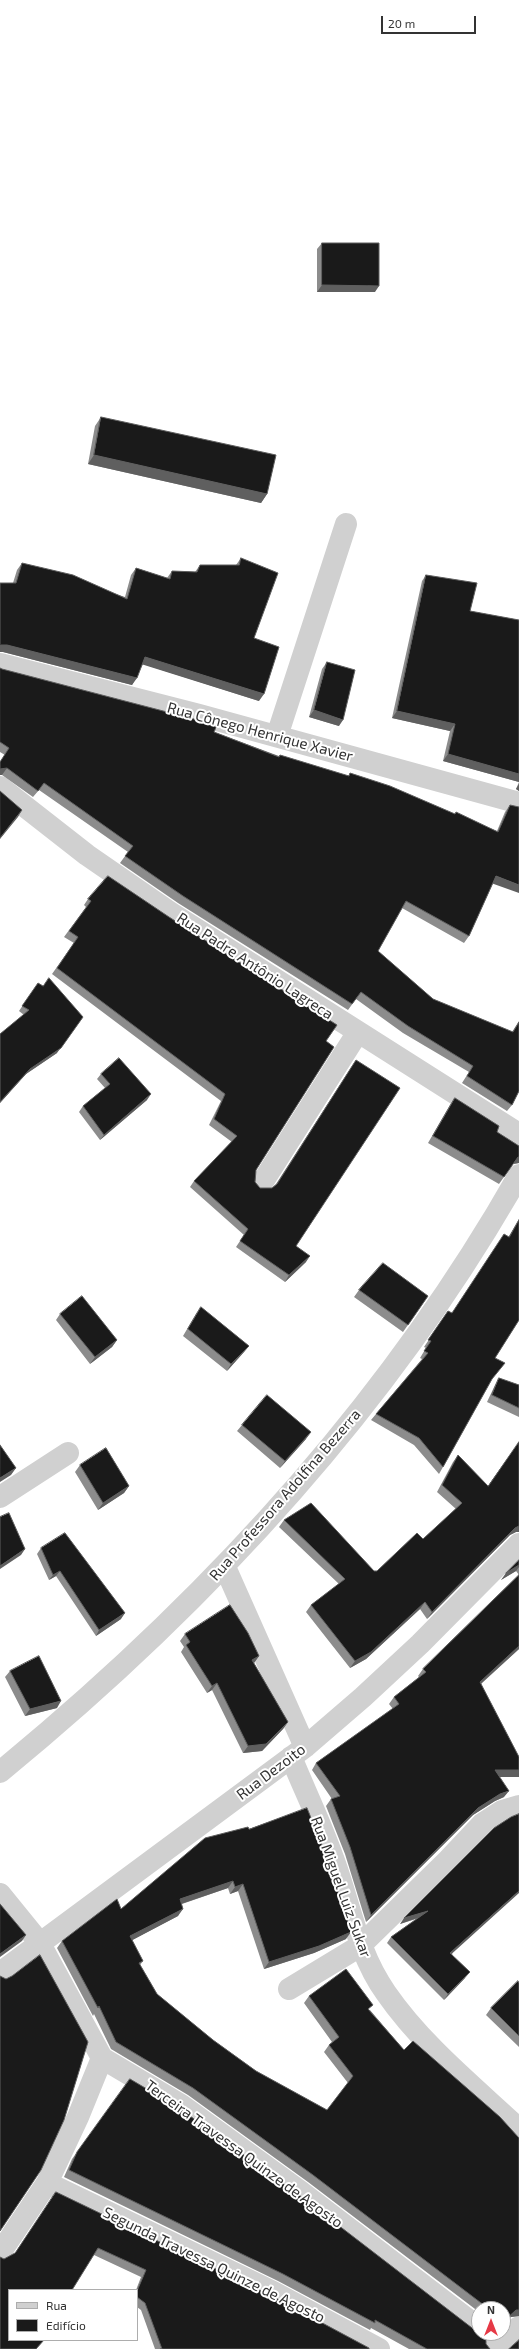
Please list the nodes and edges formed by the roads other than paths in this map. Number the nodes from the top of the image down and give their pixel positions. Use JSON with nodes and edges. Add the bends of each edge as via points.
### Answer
{"nodes":[{"id":1,"x":346,"y":524,"type":"dead end"},
{"id":2,"x":0,"y":664,"type":"edge"},
{"id":3,"x":277,"y":736,"type":"junction"},
{"id":4,"x":0,"y":786,"type":"edge"},
{"id":5,"x":519,"y":803,"type":"edge"},
{"id":6,"x":358,"y":1032,"type":"junction"},
{"id":7,"x":519,"y":1134,"type":"edge"},
{"id":8,"x":519,"y":1174,"type":"edge"},
{"id":9,"x":262,"y":1183,"type":"dead end"},
{"id":10,"x":68,"y":1454,"type":"dead end"},
{"id":11,"x":0,"y":1497,"type":"edge"},
{"id":12,"x":519,"y":1544,"type":"edge"},
{"id":13,"x":224,"y":1567,"type":"junction"},
{"id":14,"x":298,"y":1752,"type":"junction"},
{"id":15,"x":0,"y":1772,"type":"edge"},
{"id":16,"x":519,"y":1806,"type":"edge"},
{"id":17,"x":0,"y":1894,"type":"edge"},
{"id":18,"x":39,"y":1942,"type":"junction"},
{"id":19,"x":360,"y":1946,"type":"junction"},
{"id":20,"x":0,"y":1973,"type":"edge"},
{"id":21,"x":289,"y":1989,"type":"dead end"},
{"id":22,"x":102,"y":2058,"type":"junction"},
{"id":23,"x":519,"y":2129,"type":"edge"},
{"id":24,"x":47,"y":2183,"type":"junction"},
{"id":25,"x":0,"y":2253,"type":"edge"},
{"id":26,"x":471,"y":2322,"type":"edge"},
{"id":27,"x":519,"y":2327,"type":"edge"},
{"id":28,"x":493,"y":2342,"type":"edge"},
{"id":29,"x":379,"y":2349,"type":"edge"}],
"edges":[{"from":1,"to":3,"type":"street"},
{"from":2,"to":3,"type":"street","name":"Rua Cônego Henrique Xavier"},
{"from":3,"to":5,"type":"street","name":"Rua Cônego Henrique Xavier"},
{"from":4,"to":6,"type":"street","name":"Rua Padre Antônio Lagreca","via":[[87,855],[167,910]]},
{"from":6,"to":7,"type":"street","name":"Rua Padre Antônio Lagreca"},
{"from":6,"to":9,"type":"street"},
{"from":8,"to":13,"type":"street","name":"Rua Professora Adolfina Bezerra","via":[[460,1271],[371,1396],[308,1474]]},
{"from":10,"to":11,"type":"street"},
{"from":12,"to":14,"type":"street","name":"Rua Dezoito","via":[[420,1644]]},
{"from":13,"to":14,"type":"street","name":"Rua Miguel Luiz Sukar"},
{"from":13,"to":15,"type":"street","name":"Rua Professora Adolfina Bezerra","via":[[171,1619]]},
{"from":14,"to":18,"type":"street","name":"Rua Dezoito"},
{"from":14,"to":19,"type":"street","name":"Rua Miguel Luiz Sukar"},
{"from":16,"to":19,"type":"street","via":[[502,1811],[482,1824]]},
{"from":17,"to":18,"type":"street"},
{"from":18,"to":20,"type":"street","name":"Rua Dezoito"},
{"from":18,"to":22,"type":"street"},
{"from":19,"to":21,"type":"street"},
{"from":19,"to":23,"type":"street","name":"Rua Miguel Luiz Sukar","via":[[385,1992],[408,2021]]},
{"from":22,"to":24,"type":"street"},
{"from":22,"to":26,"type":"street","name":"Terceira Travessa Quinze de Agosto","via":[[181,2105],[301,2192]]},
{"from":24,"to":25,"type":"street"},
{"from":24,"to":29,"type":"street","name":"Segunda Travessa Quinze de Agosto","via":[[273,2292]]},
{"from":27,"to":28,"type":"street"}]}
